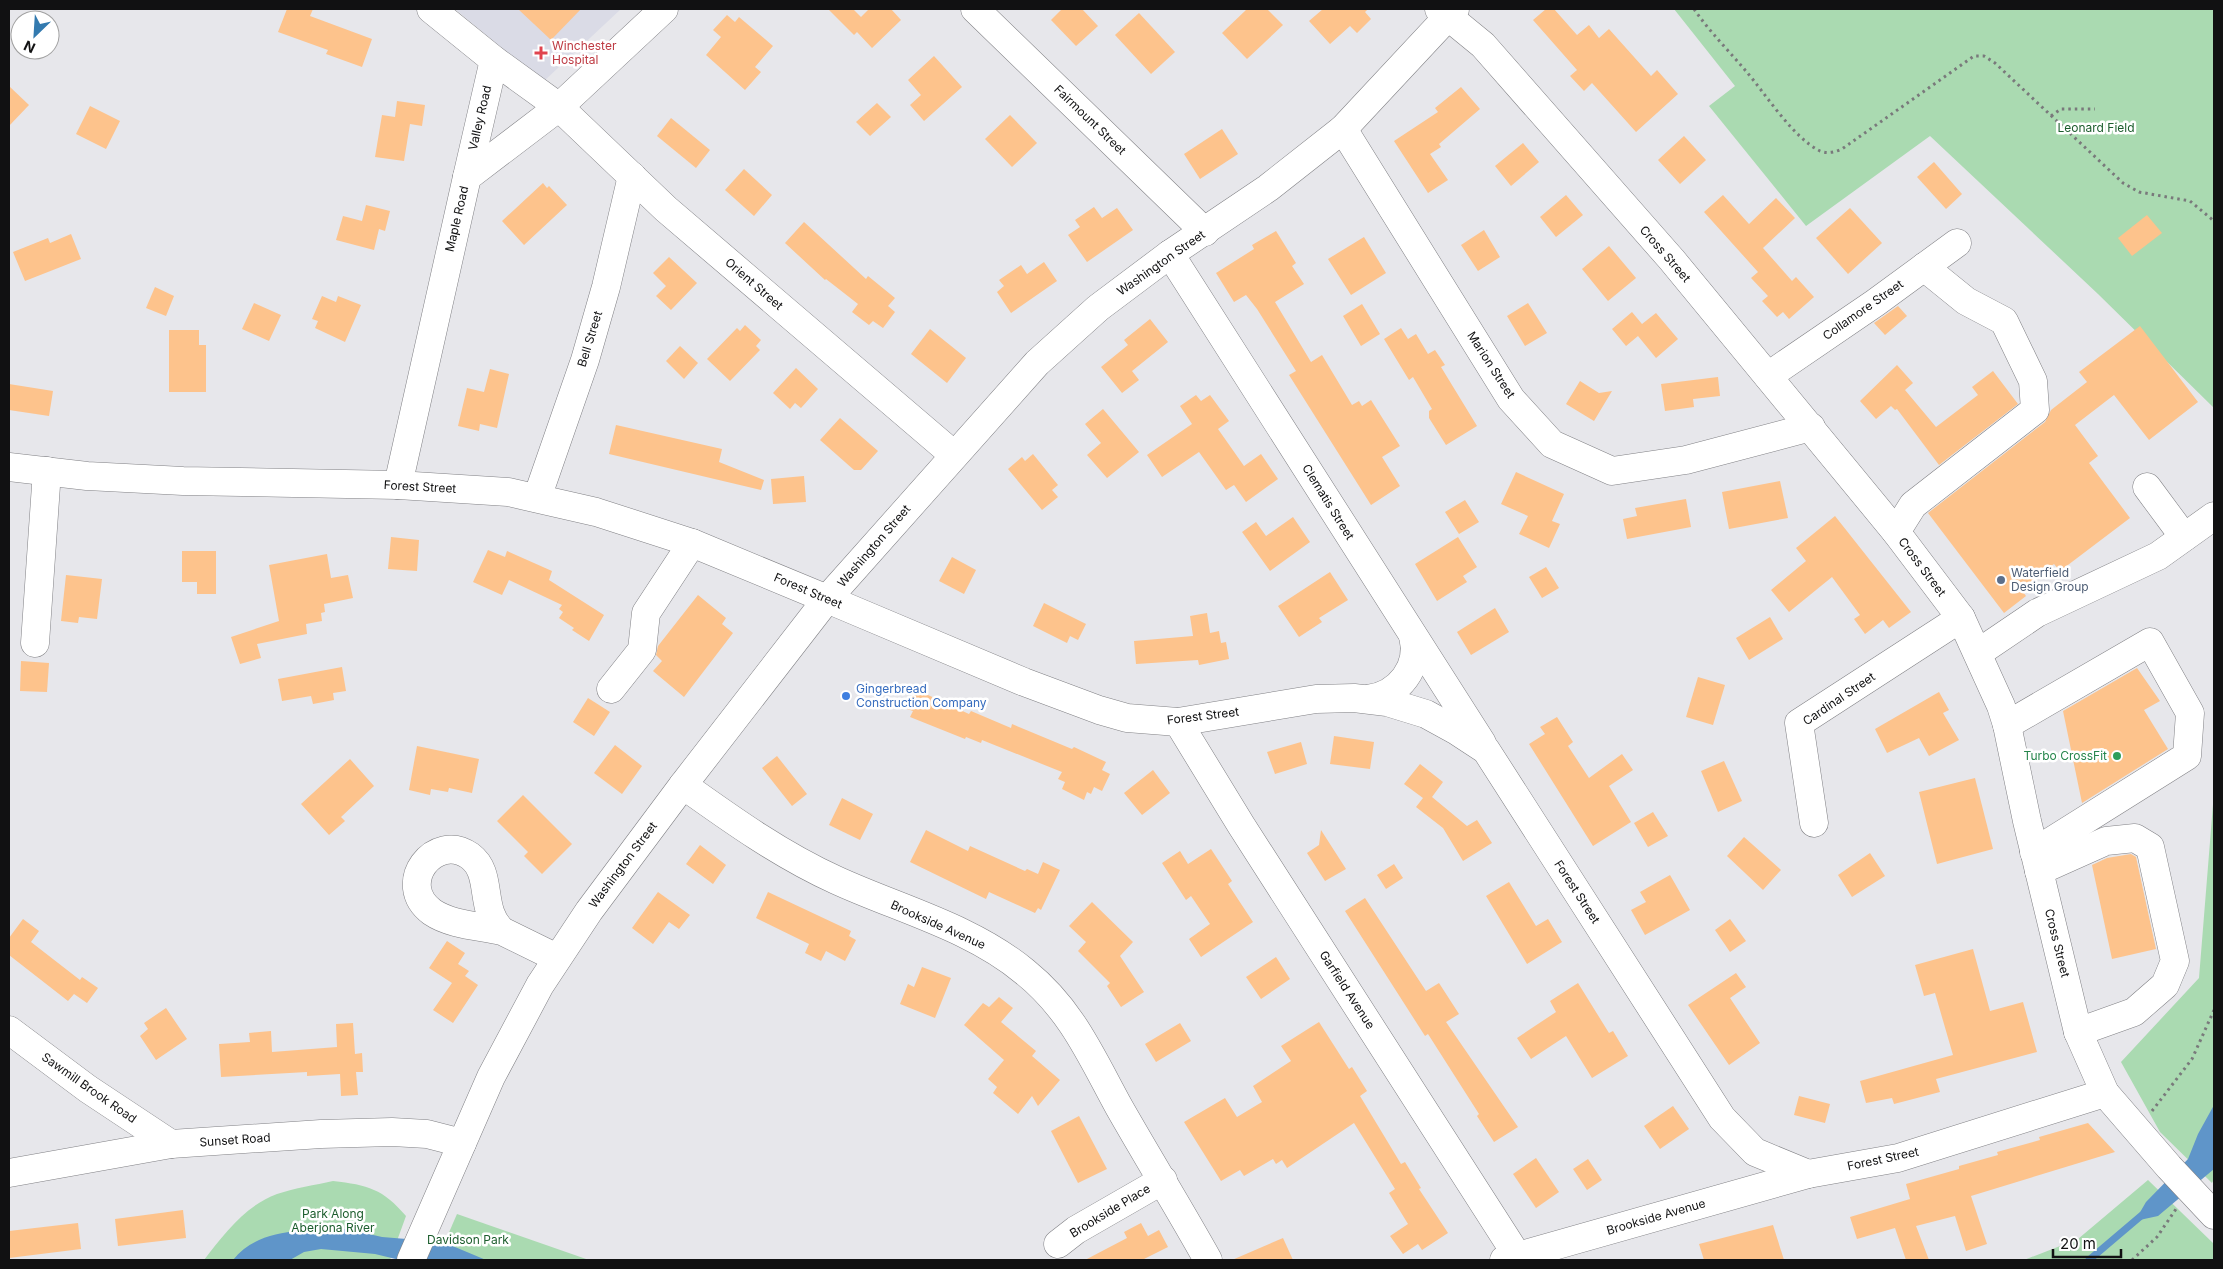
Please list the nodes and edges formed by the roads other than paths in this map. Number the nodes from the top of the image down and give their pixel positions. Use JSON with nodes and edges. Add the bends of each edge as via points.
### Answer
{"nodes":[{"id":1,"x":431,"y":9,"type":"edge"},
{"id":2,"x":664,"y":9,"type":"edge"},
{"id":3,"x":975,"y":9,"type":"edge"},
{"id":4,"x":1448,"y":11,"type":"edge"},
{"id":5,"x":494,"y":60,"type":"junction"},
{"id":6,"x":559,"y":107,"type":"junction"},
{"id":7,"x":1342,"y":129,"type":"junction"},
{"id":8,"x":632,"y":176,"type":"junction"},
{"id":9,"x":467,"y":177,"type":"junction"},
{"id":10,"x":1205,"y":232,"type":"junction"},
{"id":11,"x":1957,"y":243,"type":"dead end"},
{"id":12,"x":1170,"y":254,"type":"junction"},
{"id":13,"x":1924,"y":267,"type":"junction"},
{"id":14,"x":1768,"y":376,"type":"junction"},
{"id":15,"x":1811,"y":427,"type":"junction"},
{"id":16,"x":954,"y":455,"type":"junction"},
{"id":17,"x":9,"y":467,"type":"edge"},
{"id":18,"x":47,"y":471,"type":"junction"},
{"id":19,"x":398,"y":485,"type":"junction"},
{"id":20,"x":2147,"y":487,"type":"dead end"},
{"id":21,"x":537,"y":498,"type":"junction"},
{"id":22,"x":2214,"y":516,"type":"edge"},
{"id":23,"x":1896,"y":532,"type":"junction"},
{"id":24,"x":2184,"y":537,"type":"junction"},
{"id":25,"x":692,"y":543,"type":"junction"},
{"id":26,"x":827,"y":600,"type":"junction"},
{"id":27,"x":1961,"y":618,"type":"junction"},
{"id":28,"x":1414,"y":636,"type":"junction"},
{"id":29,"x":35,"y":643,"type":"dead end"},
{"id":30,"x":1978,"y":653,"type":"junction"},
{"id":31,"x":611,"y":688,"type":"dead end"},
{"id":32,"x":1368,"y":699,"type":"junction"},
{"id":33,"x":1178,"y":722,"type":"junction"},
{"id":34,"x":2007,"y":725,"type":"junction"},
{"id":35,"x":1486,"y":750,"type":"junction"},
{"id":36,"x":682,"y":785,"type":"junction"},
{"id":37,"x":1814,"y":823,"type":"dead end"},
{"id":38,"x":2037,"y":862,"type":"junction"},
{"id":39,"x":502,"y":931,"type":"dead end"},
{"id":40,"x":557,"y":958,"type":"junction"},
{"id":41,"x":9,"y":1030,"type":"edge"},
{"id":42,"x":2078,"y":1032,"type":"junction"},
{"id":43,"x":2105,"y":1093,"type":"junction"},
{"id":44,"x":462,"y":1143,"type":"junction"},
{"id":45,"x":170,"y":1144,"type":"junction"},
{"id":46,"x":9,"y":1173,"type":"edge"},
{"id":47,"x":1808,"y":1174,"type":"junction"},
{"id":48,"x":1163,"y":1180,"type":"junction"},
{"id":49,"x":2214,"y":1215,"type":"edge"},
{"id":50,"x":1058,"y":1244,"type":"dead end"},
{"id":51,"x":1511,"y":1258,"type":"edge"},
{"id":52,"x":411,"y":1260,"type":"edge"},
{"id":53,"x":1208,"y":1260,"type":"edge"}],
"edges":[{"from":1,"to":5,"type":"street"},
{"from":2,"to":6,"type":"street","name":"Maple Road"},
{"from":3,"to":10,"type":"street","name":"Fairmount Street"},
{"from":4,"to":7,"type":"street","name":"Washington Street"},
{"from":4,"to":14,"type":"street","name":"Cross Street","via":[[1483,45],[1672,260]]},
{"from":5,"to":6,"type":"street"},
{"from":5,"to":9,"type":"street","name":"Valley Road"},
{"from":6,"to":8,"type":"street","name":"Orient Street"},
{"from":6,"to":9,"type":"street","name":"Maple Road"},
{"from":7,"to":10,"type":"street","name":"Washington Street","via":[[1268,188]]},
{"from":7,"to":15,"type":"street","name":"Marion Street","via":[[1511,399],[1552,444],[1612,471],[1686,460]]},
{"from":8,"to":16,"type":"street","name":"Orient Street","via":[[666,209]]},
{"from":8,"to":21,"type":"street","name":"Bell Street","via":[[585,360]]},
{"from":9,"to":19,"type":"street","name":"Maple Road"},
{"from":10,"to":12,"type":"street","name":"Washington Street"},
{"from":11,"to":13,"type":"street","name":"Collamore Street"},
{"from":12,"to":16,"type":"street","name":"Washington Street","via":[[1098,308],[1044,357]]},
{"from":12,"to":28,"type":"street","name":"Clematis Street"},
{"from":13,"to":14,"type":"street","name":"Collamore Street"},
{"from":13,"to":23,"type":"street","via":[[1966,301],[2004,321],[2033,381],[2035,410],[1913,505]]},
{"from":14,"to":15,"type":"street","name":"Cross Street"},
{"from":15,"to":23,"type":"street","name":"Cross Street"},
{"from":16,"to":26,"type":"street","name":"Washington Street"},
{"from":17,"to":18,"type":"street","name":"Forest Street"},
{"from":18,"to":19,"type":"street","name":"Forest Street","via":[[183,481]]},
{"from":18,"to":29,"type":"street"},
{"from":19,"to":21,"type":"street","name":"Forest Street","via":[[508,492]]},
{"from":20,"to":24,"type":"street"},
{"from":21,"to":25,"type":"street","name":"Forest Street","via":[[596,512]]},
{"from":22,"to":24,"type":"street"},
{"from":23,"to":27,"type":"street","name":"Cross Street"},
{"from":24,"to":30,"type":"street","via":[[2158,556],[2037,613]]},
{"from":25,"to":26,"type":"street","name":"Forest Street"},
{"from":25,"to":31,"type":"street","via":[[646,613],[642,650]]},
{"from":26,"to":33,"type":"street","name":"Forest Street","via":[[1091,708],[1127,718]]},
{"from":26,"to":36,"type":"street","name":"Washington Street"},
{"from":27,"to":30,"type":"street","name":"Cross Street"},
{"from":27,"to":37,"type":"street","name":"Cardinal Street","via":[[1799,724]]},
{"from":28,"to":32,"type":"street","via":[[1416,652],[1406,676],[1392,690]]},
{"from":28,"to":35,"type":"street","name":"Clematis Street"},
{"from":30,"to":34,"type":"street","name":"Cross Street"},
{"from":32,"to":33,"type":"street","name":"Forest Street","via":[[1316,699]]},
{"from":32,"to":35,"type":"street","name":"Forest Street","via":[[1426,714]]},
{"from":33,"to":51,"type":"street","name":"Garfield Avenue"},
{"from":34,"to":38,"type":"street","name":"Cross Street"},
{"from":34,"to":38,"type":"street","via":[[2150,642],[2190,714],[2187,756]]},
{"from":35,"to":47,"type":"street","name":"Forest Street","via":[[1722,1118],[1755,1152]]},
{"from":36,"to":40,"type":"street","name":"Washington Street"},
{"from":36,"to":48,"type":"street","name":"Brookside Avenue","via":[[764,841],[809,867],[980,942],[1025,972],[1080,1033]]},
{"from":38,"to":42,"type":"street","name":"Cross Street"},
{"from":38,"to":42,"type":"street","via":[[2106,841],[2135,838],[2150,847],[2175,961],[2165,985],[2134,1012]]},
{"from":39,"to":40,"type":"street"},
{"from":40,"to":44,"type":"street","name":"Washington Street","via":[[506,1046]]},
{"from":41,"to":45,"type":"street","name":"Sawmill Brook Road"},
{"from":42,"to":43,"type":"street","name":"Cross Street"},
{"from":43,"to":47,"type":"street","name":"Forest Street","via":[[1898,1158]]},
{"from":43,"to":49,"type":"street","name":"Cross Street"},
{"from":44,"to":45,"type":"street","name":"Sunset Road","via":[[427,1134],[392,1132]]},
{"from":44,"to":52,"type":"street","name":"Washington Street"},
{"from":45,"to":46,"type":"street","name":"Sunset Road"},
{"from":47,"to":51,"type":"street","name":"Brookside Avenue"},
{"from":48,"to":50,"type":"street","name":"Brookside Place","via":[[1076,1230]]},
{"from":48,"to":53,"type":"street","name":"Brookside Avenue"}]}
